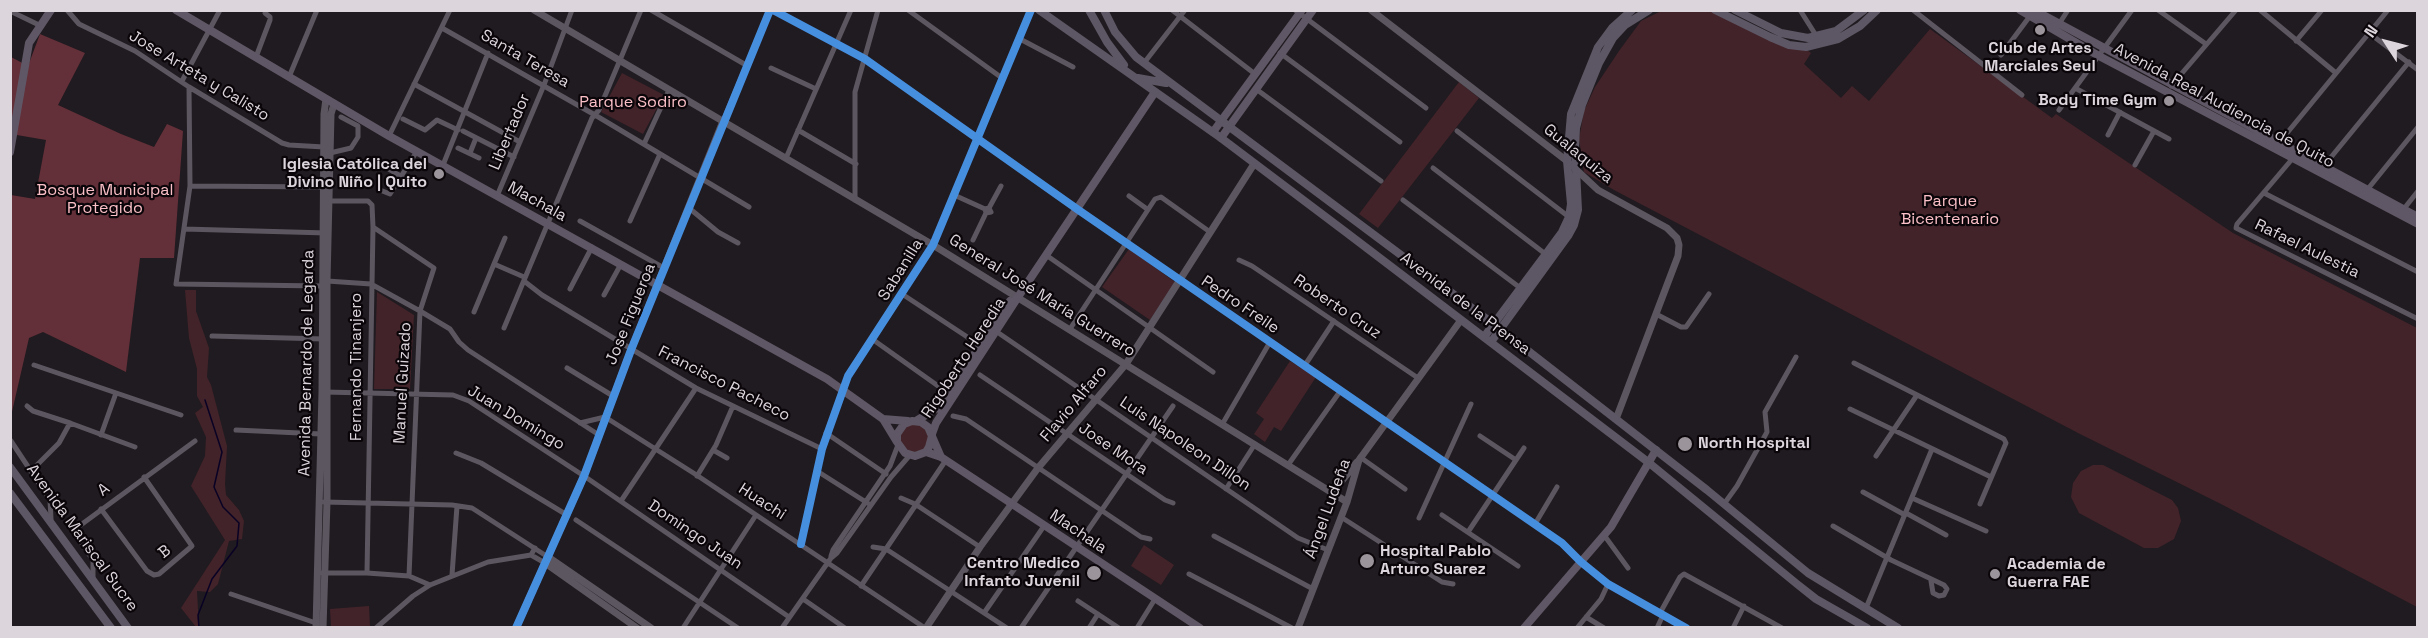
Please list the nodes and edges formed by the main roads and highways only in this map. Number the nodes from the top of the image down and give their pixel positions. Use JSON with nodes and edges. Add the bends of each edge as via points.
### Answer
{"nodes":[{"id":1,"x":51,"y":10,"type":"edge"},
{"id":2,"x":176,"y":10,"type":"edge"},
{"id":3,"x":1040,"y":10,"type":"edge"},
{"id":4,"x":1089,"y":10,"type":"edge"},
{"id":5,"x":1104,"y":10,"type":"edge"},
{"id":6,"x":1313,"y":10,"type":"edge"},
{"id":7,"x":1632,"y":10,"type":"edge"},
{"id":8,"x":1649,"y":10,"type":"edge"},
{"id":9,"x":1715,"y":10,"type":"edge"},
{"id":10,"x":1864,"y":10,"type":"edge"},
{"id":11,"x":1877,"y":10,"type":"edge"},
{"id":12,"x":2020,"y":10,"type":"edge"},
{"id":13,"x":1301,"y":13,"type":"edge"},
{"id":14,"x":2032,"y":13,"type":"edge"},
{"id":15,"x":1736,"y":14,"type":"edge"},
{"id":16,"x":1854,"y":14,"type":"edge"},
{"id":17,"x":1107,"y":42,"type":"junction"},
{"id":18,"x":1100,"y":52,"type":"junction"},
{"id":19,"x":2101,"y":52,"type":"junction"},
{"id":20,"x":1134,"y":77,"type":"junction"},
{"id":21,"x":1146,"y":82,"type":"junction"},
{"id":22,"x":1173,"y":86,"type":"junction"},
{"id":23,"x":1155,"y":92,"type":"junction"},
{"id":24,"x":1225,"y":123,"type":"junction"},
{"id":25,"x":1572,"y":127,"type":"junction"},
{"id":26,"x":1217,"y":135,"type":"junction"},
{"id":27,"x":2277,"y":146,"type":"junction"},
{"id":28,"x":10,"y":152,"type":"edge"},
{"id":29,"x":2418,"y":217,"type":"edge"},
{"id":30,"x":2418,"y":224,"type":"edge"},
{"id":31,"x":1549,"y":256,"type":"junction"},
{"id":32,"x":1496,"y":326,"type":"junction"},
{"id":33,"x":1487,"y":339,"type":"junction"},
{"id":34,"x":982,"y":347,"type":"junction"},
{"id":35,"x":883,"y":419,"type":"junction"},
{"id":36,"x":913,"y":421,"type":"junction"},
{"id":37,"x":932,"y":435,"type":"junction"},
{"id":38,"x":897,"y":443,"type":"junction"},
{"id":39,"x":1656,"y":450,"type":"junction"},
{"id":40,"x":926,"y":452,"type":"junction"},
{"id":41,"x":943,"y":459,"type":"junction"},
{"id":42,"x":1648,"y":462,"type":"junction"},
{"id":43,"x":10,"y":467,"type":"edge"},
{"id":44,"x":10,"y":493,"type":"edge"},
{"id":45,"x":1196,"y":626,"type":"edge"},
{"id":46,"x":111,"y":627,"type":"edge"},
{"id":47,"x":128,"y":627,"type":"edge"},
{"id":48,"x":1524,"y":627,"type":"edge"},
{"id":49,"x":1867,"y":627,"type":"edge"},
{"id":50,"x":1898,"y":627,"type":"edge"}],
"edges":[{"from":1,"to":28,"type":"main road","via":[[27,50]]},
{"from":2,"to":35,"type":"main road","name":"Machala","via":[[388,136],[827,379]]},
{"from":3,"to":18,"type":"main road","name":"Avenida de la Prensa"},
{"from":4,"to":17,"type":"main road"},
{"from":5,"to":22,"type":"main road","name":"Avenida de la Prensa","via":[[1128,50]]},
{"from":6,"to":13,"type":"main road"},
{"from":7,"to":25,"type":"main road","via":[[1598,47],[1574,103]]},
{"from":8,"to":25,"type":"main road","via":[[1625,25],[1605,51]]},
{"from":9,"to":15,"type":"main road"},
{"from":10,"to":16,"type":"main road"},
{"from":11,"to":15,"type":"main road","via":[[1848,34],[1806,47],[1770,37]]},
{"from":12,"to":14,"type":"main road","name":"Avenida Real Audiencia de Quito"},
{"from":13,"to":24,"type":"main road"},
{"from":13,"to":24,"type":"main road","via":[[1281,54]]},
{"from":14,"to":19,"type":"main road","name":"Avenida Real Audiencia de Quito"},
{"from":14,"to":19,"type":"main road","name":"Avenida Real Audiencia de Quito","via":[[2059,24]]},
{"from":15,"to":16,"type":"main road","via":[[1781,33],[1808,38],[1836,31]]},
{"from":17,"to":18,"type":"main road"},
{"from":17,"to":20,"type":"main road"},
{"from":18,"to":20,"type":"main road","name":"Avenida de la Prensa"},
{"from":19,"to":27,"type":"main road","name":"Avenida Real Audiencia de Quito"},
{"from":19,"to":27,"type":"main road","name":"Avenida Real Audiencia de Quito"},
{"from":20,"to":21,"type":"main road","name":"Avenida de la Prensa"},
{"from":21,"to":22,"type":"main road"},
{"from":21,"to":23,"type":"main road","name":"Avenida de la Prensa"},
{"from":22,"to":24,"type":"main road","name":"Avenida de la Prensa"},
{"from":23,"to":26,"type":"main road","name":"Avenida de la Prensa"},
{"from":23,"to":34,"type":"main road","name":"Rigoberto Heredia"},
{"from":24,"to":26,"type":"main road"},
{"from":24,"to":32,"type":"main road","name":"Avenida de la Prensa"},
{"from":25,"to":31,"type":"main road","via":[[1567,161],[1569,217]]},
{"from":25,"to":31,"type":"main road","via":[[1578,210],[1574,225]]},
{"from":26,"to":33,"type":"main road","name":"Avenida de la Prensa"},
{"from":27,"to":29,"type":"main road","name":"Avenida Real Audiencia de Quito"},
{"from":27,"to":30,"type":"main road","name":"Avenida Real Audiencia de Quito"},
{"from":31,"to":32,"type":"main road"},
{"from":32,"to":33,"type":"main road"},
{"from":32,"to":39,"type":"main road","name":"Avenida de la Prensa"},
{"from":33,"to":42,"type":"main road","name":"Avenida de la Prensa"},
{"from":34,"to":36,"type":"main road","name":"Rigoberto Heredia","via":[[936,410]]},
{"from":34,"to":37,"type":"main road","name":"Rigoberto Heredia"},
{"from":35,"to":36,"type":"main road"},
{"from":35,"to":38,"type":"main road","name":"Machala"},
{"from":36,"to":37,"type":"main road","name":"Rigoberto Heredia","via":[[925,424]]},
{"from":36,"to":38,"type":"main road","name":"Rigoberto Heredia","via":[[900,428]]},
{"from":37,"to":40,"type":"main road","name":"Rigoberto Heredia"},
{"from":37,"to":41,"type":"main road"},
{"from":38,"to":40,"type":"main road","via":[[910,455]]},
{"from":39,"to":42,"type":"main road"},
{"from":39,"to":50,"type":"main road","name":"Avenida de la Prensa","via":[[1808,573]]},
{"from":40,"to":41,"type":"main road","name":"Machala"},
{"from":41,"to":45,"type":"main road","name":"Machala"},
{"from":42,"to":48,"type":"main road","via":[[1604,535]]},
{"from":42,"to":49,"type":"main road","name":"Avenida de la Prensa","via":[[1797,585]]},
{"from":43,"to":47,"type":"main road","name":"Avenida Mariscal Sucre"},
{"from":44,"to":46,"type":"main road","name":"Avenida Mariscal Sucre"}]}
